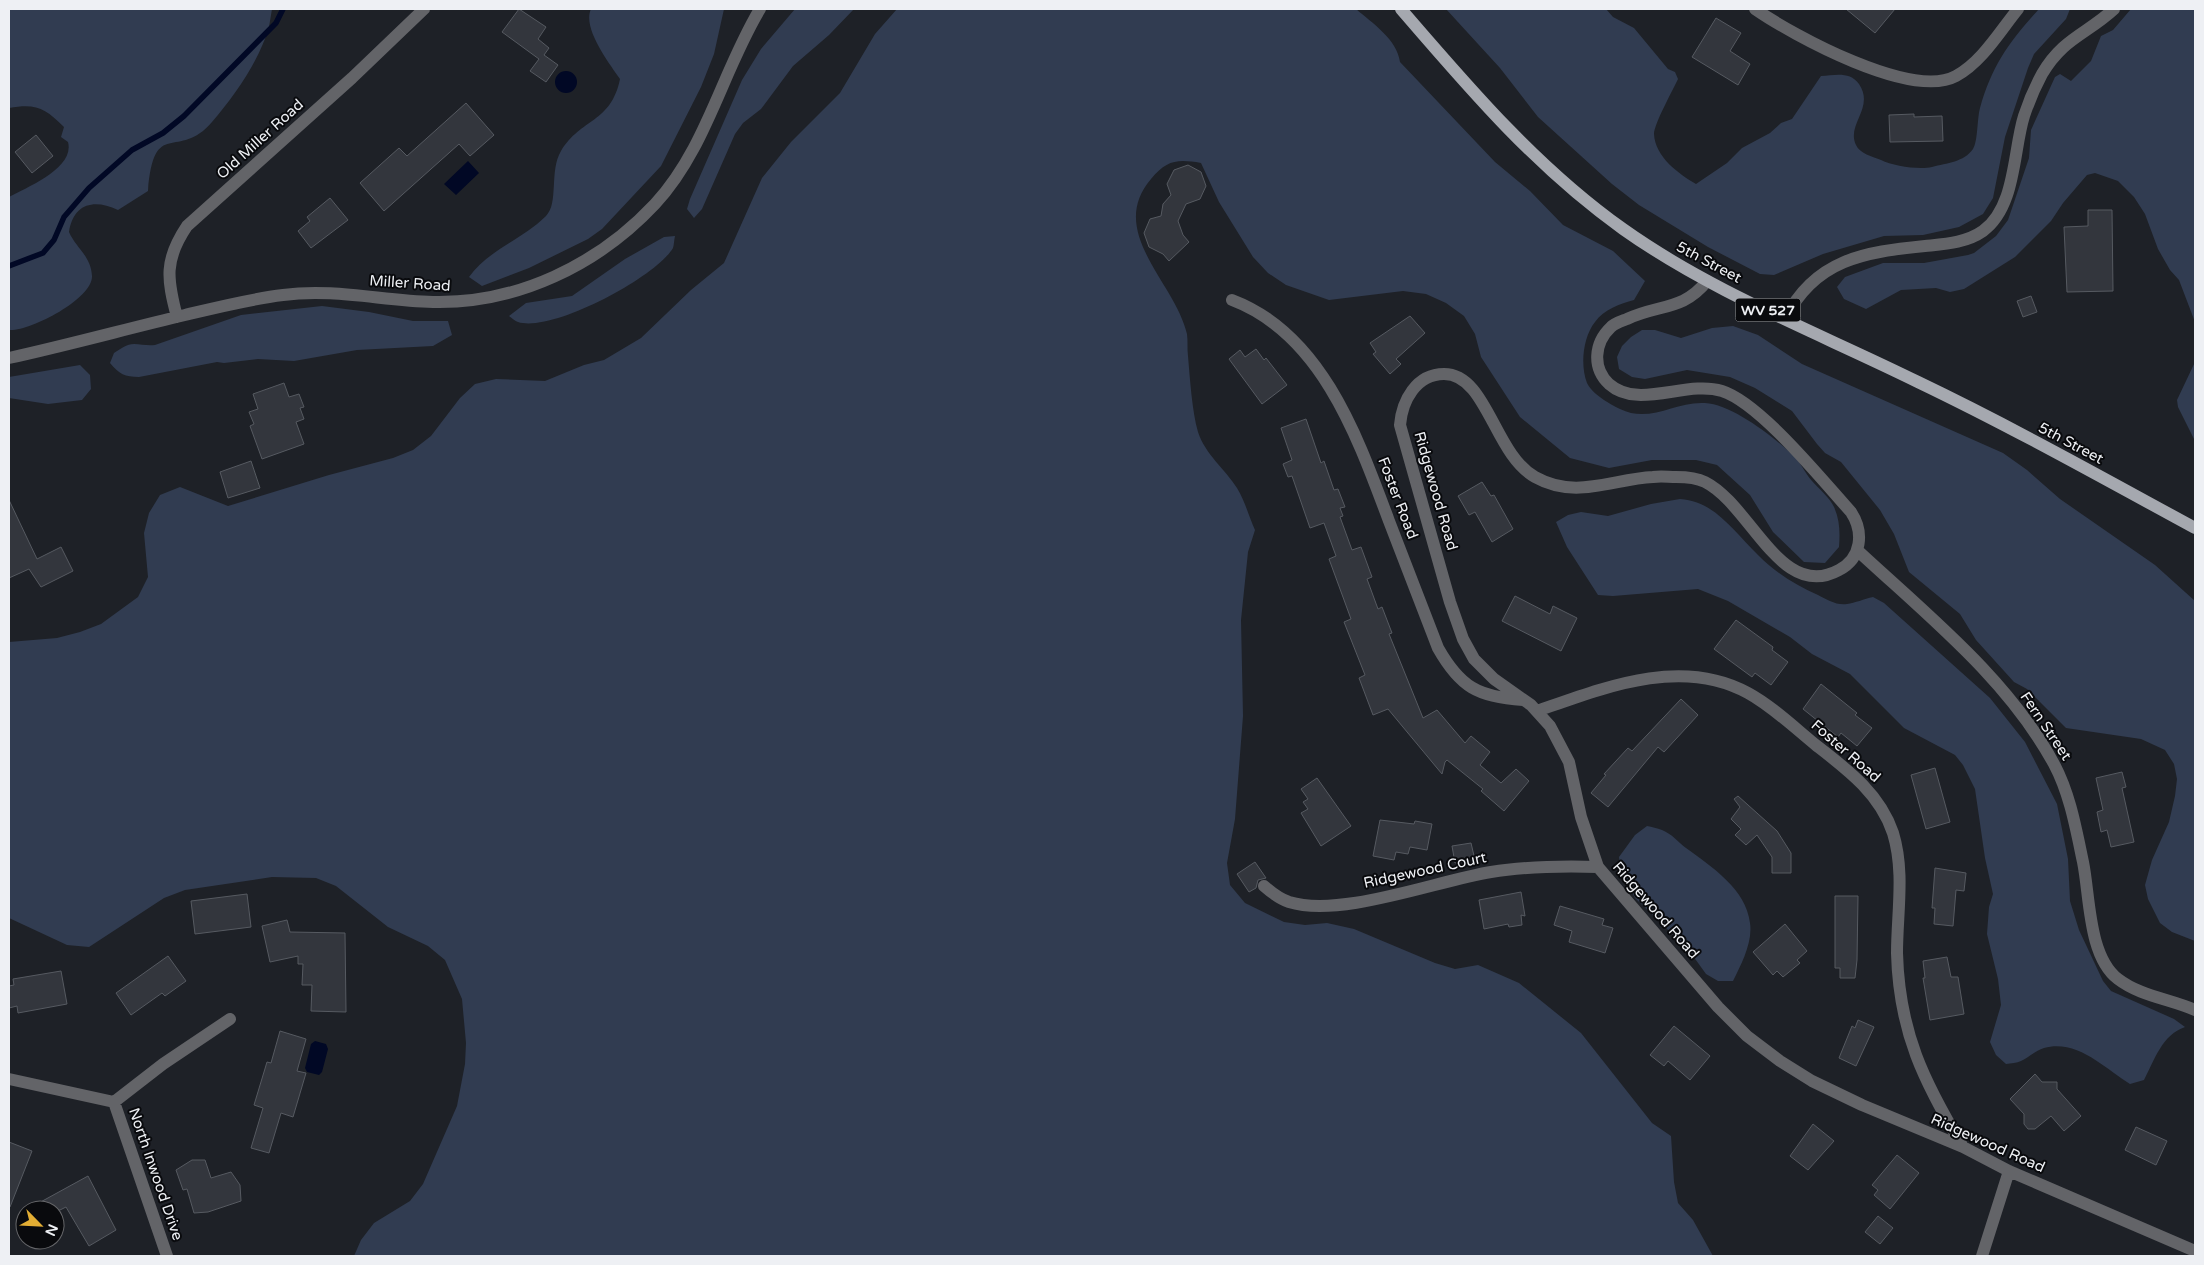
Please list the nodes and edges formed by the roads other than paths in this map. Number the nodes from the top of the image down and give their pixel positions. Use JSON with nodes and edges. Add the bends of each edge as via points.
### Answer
{"nodes":[{"id":1,"x":424,"y":9,"type":"edge"},
{"id":2,"x":760,"y":9,"type":"edge"},
{"id":3,"x":1401,"y":9,"type":"edge"},
{"id":4,"x":1756,"y":9,"type":"edge"},
{"id":5,"x":2018,"y":9,"type":"edge"},
{"id":6,"x":2114,"y":9,"type":"edge"},
{"id":7,"x":1707,"y":280,"type":"junction"},
{"id":8,"x":1232,"y":300,"type":"dead end"},
{"id":9,"x":178,"y":317,"type":"junction"},
{"id":10,"x":1785,"y":319,"type":"junction"},
{"id":11,"x":9,"y":358,"type":"edge"},
{"id":12,"x":2195,"y":528,"type":"edge"},
{"id":13,"x":1857,"y":550,"type":"junction"},
{"id":14,"x":1523,"y":700,"type":"junction"},
{"id":15,"x":1537,"y":711,"type":"junction"},
{"id":16,"x":1598,"y":867,"type":"junction"},
{"id":17,"x":1264,"y":886,"type":"dead end"},
{"id":18,"x":2195,"y":1010,"type":"edge"},
{"id":19,"x":230,"y":1020,"type":"dead end"},
{"id":20,"x":9,"y":1079,"type":"edge"},
{"id":21,"x":114,"y":1102,"type":"junction"},
{"id":22,"x":1963,"y":1147,"type":"junction"},
{"id":23,"x":2009,"y":1171,"type":"junction"},
{"id":24,"x":2195,"y":1251,"type":"edge"},
{"id":25,"x":167,"y":1256,"type":"edge"},
{"id":26,"x":1982,"y":1256,"type":"edge"}],
"edges":[{"from":1,"to":9,"type":"street","name":"Old Miller Road","via":[[187,226],[175,244],[169,262],[169,280]]},
{"from":2,"to":9,"type":"street","name":"Miller Road","via":[[680,173],[636,222],[576,267],[530,286],[480,299],[433,302],[325,293],[287,294]]},
{"from":3,"to":7,"type":"main road","name":"5th Street","number":"WV 527","via":[[1496,117],[1574,190],[1645,244]]},
{"from":4,"to":5,"type":"street","via":[[1828,50],[1908,80],[1933,83],[1956,76],[1968,68]]},
{"from":6,"to":10,"type":"street","via":[[2065,44],[2042,74],[2024,116],[2005,198],[1983,232],[1945,245],[1848,258],[1832,266],[1809,285]]},
{"from":7,"to":10,"type":"main road","name":"5th Street","number":"WV 527"},
{"from":7,"to":13,"type":"street","via":[[1684,302],[1612,326],[1602,337],[1598,350],[1600,374],[1621,392],[1635,395],[1707,387],[1739,399],[1773,429],[1852,512],[1860,532]]},
{"from":8,"to":14,"type":"street","name":"Foster Road","via":[[1280,327],[1308,357],[1345,414],[1447,664],[1474,690],[1497,698]]},
{"from":9,"to":11,"type":"street","name":"Miller Road"},
{"from":10,"to":12,"type":"main road","name":"5th Street","number":"WV 527","via":[[1920,382]]},
{"from":13,"to":14,"type":"street","name":"Ridgewood Road","via":[[1853,559],[1838,571],[1804,575],[1786,566],[1720,490],[1686,477],[1652,477],[1594,488],[1572,489],[1552,485],[1535,477],[1511,456],[1480,395],[1470,384],[1444,374],[1429,377],[1406,397],[1400,426],[1450,602],[1463,640],[1474,659],[1494,679]]},
{"from":13,"to":18,"type":"street","name":"Fern Street","via":[[1988,675],[2054,764],[2069,804],[2083,862],[2097,946],[2116,978],[2129,986]]},
{"from":14,"to":15,"type":"street","name":"Ridgewood Road"},
{"from":15,"to":16,"type":"street","name":"Ridgewood Road","via":[[1550,726],[1569,762],[1581,817]]},
{"from":15,"to":22,"type":"street","name":"Foster Road","via":[[1647,678],[1699,675],[1749,693],[1865,786],[1883,810],[1899,862],[1897,953],[1899,994],[1905,1023],[1915,1056],[1935,1100]]},
{"from":16,"to":17,"type":"street","name":"Ridgewood Court","via":[[1526,867],[1490,872],[1396,894],[1320,906],[1288,902]]},
{"from":16,"to":22,"type":"street","name":"Ridgewood Road","via":[[1718,1007],[1780,1061],[1862,1105]]},
{"from":19,"to":21,"type":"street","name":"North Inwood Drive"},
{"from":20,"to":21,"type":"street","name":"North Inwood Drive"},
{"from":21,"to":25,"type":"street","name":"North Inwood Drive"},
{"from":22,"to":23,"type":"street","name":"Ridgewood Road"},
{"from":23,"to":24,"type":"street","name":"Ridgewood Road"},
{"from":23,"to":26,"type":"street"}]}
